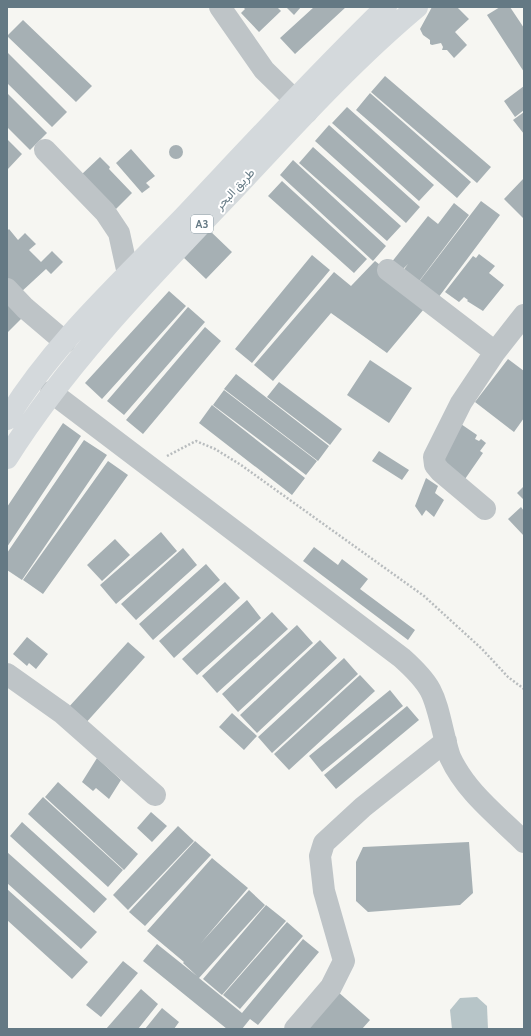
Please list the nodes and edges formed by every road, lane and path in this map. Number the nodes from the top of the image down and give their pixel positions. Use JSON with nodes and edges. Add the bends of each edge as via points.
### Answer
{"nodes":[{"id":1,"x":220,"y":7,"type":"edge"},
{"id":2,"x":386,"y":7,"type":"edge"},
{"id":3,"x":417,"y":7,"type":"edge"},
{"id":4,"x":301,"y":105,"type":"junction"},
{"id":5,"x":45,"y":150,"type":"dead end"},
{"id":6,"x":388,"y":270,"type":"dead end"},
{"id":7,"x":128,"y":274,"type":"junction"},
{"id":8,"x":7,"y":289,"type":"edge"},
{"id":9,"x":524,"y":315,"type":"edge"},
{"id":10,"x":65,"y":342,"type":"junction"},
{"id":11,"x":495,"y":352,"type":"junction"},
{"id":12,"x":51,"y":392,"type":"junction"},
{"id":13,"x":7,"y":419,"type":"edge"},
{"id":14,"x":7,"y":458,"type":"edge"},
{"id":15,"x":163,"y":458,"type":"dead end"},
{"id":16,"x":485,"y":509,"type":"dead end"},
{"id":17,"x":7,"y":674,"type":"edge"},
{"id":18,"x":524,"y":689,"type":"edge"},
{"id":19,"x":446,"y":741,"type":"junction"},
{"id":20,"x":155,"y":795,"type":"dead end"},
{"id":21,"x":524,"y":842,"type":"edge"},
{"id":22,"x":295,"y":1029,"type":"edge"}],
"edges":[{"from":1,"to":4,"type":"street","via":[[264,70]]},
{"from":2,"to":4,"type":"highway","name":"طريق البحر","number":"A3"},
{"from":3,"to":4,"type":"highway","name":"طريق البحر","number":"A3","via":[[363,56]]},
{"from":4,"to":7,"type":"highway","name":"طريق البحر","number":"A3"},
{"from":4,"to":12,"type":"highway","name":"طريق البحر","number":"A3","via":[[87,347]]},
{"from":5,"to":7,"type":"street","via":[[80,185],[119,233]]},
{"from":6,"to":11,"type":"street"},
{"from":7,"to":10,"type":"highway","name":"طريق البحر","number":"A3"},
{"from":8,"to":10,"type":"street"},
{"from":9,"to":11,"type":"street"},
{"from":10,"to":13,"type":"highway","name":"طريق البحر","number":"A3","via":[[35,378]]},
{"from":11,"to":16,"type":"street","via":[[461,403],[434,457],[435,465],[440,471]]},
{"from":12,"to":14,"type":"highway","name":"طريق البحر","number":"A3"},
{"from":12,"to":19,"type":"street","via":[[402,658],[431,690]]},
{"from":15,"to":18,"type":"path","via":[[196,441],[241,465],[424,596],[482,649],[508,677]]},
{"from":17,"to":20,"type":"street","via":[[62,713]]},
{"from":19,"to":21,"type":"street","via":[[450,756],[468,786]]},
{"from":19,"to":22,"type":"street","via":[[363,807],[324,843],[320,856],[324,892],[344,961],[331,987]]}]}
